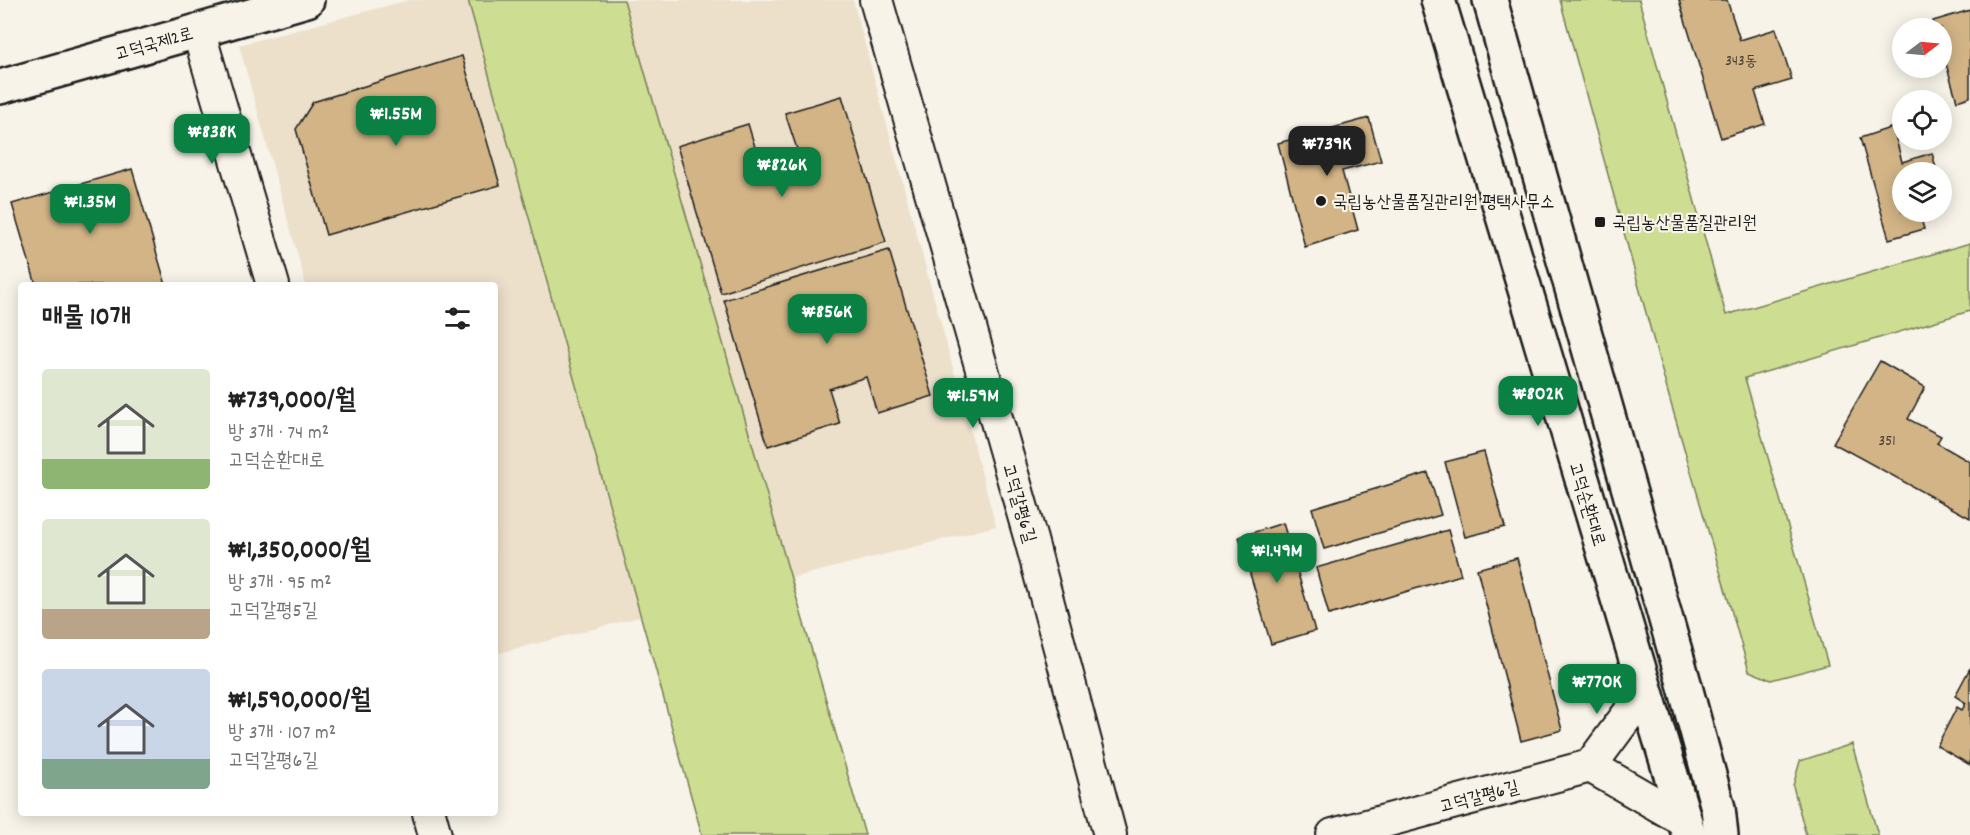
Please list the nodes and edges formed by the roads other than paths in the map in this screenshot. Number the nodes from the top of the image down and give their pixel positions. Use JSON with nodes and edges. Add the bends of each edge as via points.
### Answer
{"nodes":[{"id":1,"x":308,"y":0,"type":"edge"},
{"id":2,"x":876,"y":0,"type":"edge"},
{"id":3,"x":1438,"y":0,"type":"edge"},
{"id":4,"x":1490,"y":0,"type":"edge"},
{"id":5,"x":198,"y":30,"type":"junction"},
{"id":6,"x":0,"y":87,"type":"edge"},
{"id":7,"x":272,"y":282,"type":"edge"},
{"id":8,"x":1644,"y":693,"type":"junction"},
{"id":9,"x":1590,"y":766,"type":"junction"},
{"id":10,"x":430,"y":816,"type":"edge"},
{"id":11,"x":1685,"y":827,"type":"edge"},
{"id":12,"x":435,"y":835,"type":"edge"},
{"id":13,"x":1110,"y":835,"type":"edge"},
{"id":14,"x":1333,"y":835,"type":"edge"},
{"id":15,"x":1721,"y":835,"type":"edge"}],
"edges":[{"from":1,"to":5,"type":"street","name":"고덕국제2로"},
{"from":2,"to":13,"type":"street","name":"고덕갈평6길","via":[[1031,540]]},
{"from":3,"to":8,"type":"street","name":"고덕순환대로"},
{"from":4,"to":15,"type":"street","via":[[1684,683],[1718,808]]},
{"from":5,"to":6,"type":"street","name":"고덕국제2로"},
{"from":5,"to":7,"type":"street"},
{"from":8,"to":9,"type":"street"},
{"from":8,"to":11,"type":"street","name":"고덕순환대로"},
{"from":9,"to":11,"type":"street"},
{"from":9,"to":14,"type":"street","name":"고덕갈평6길"},
{"from":10,"to":12,"type":"street"}]}
